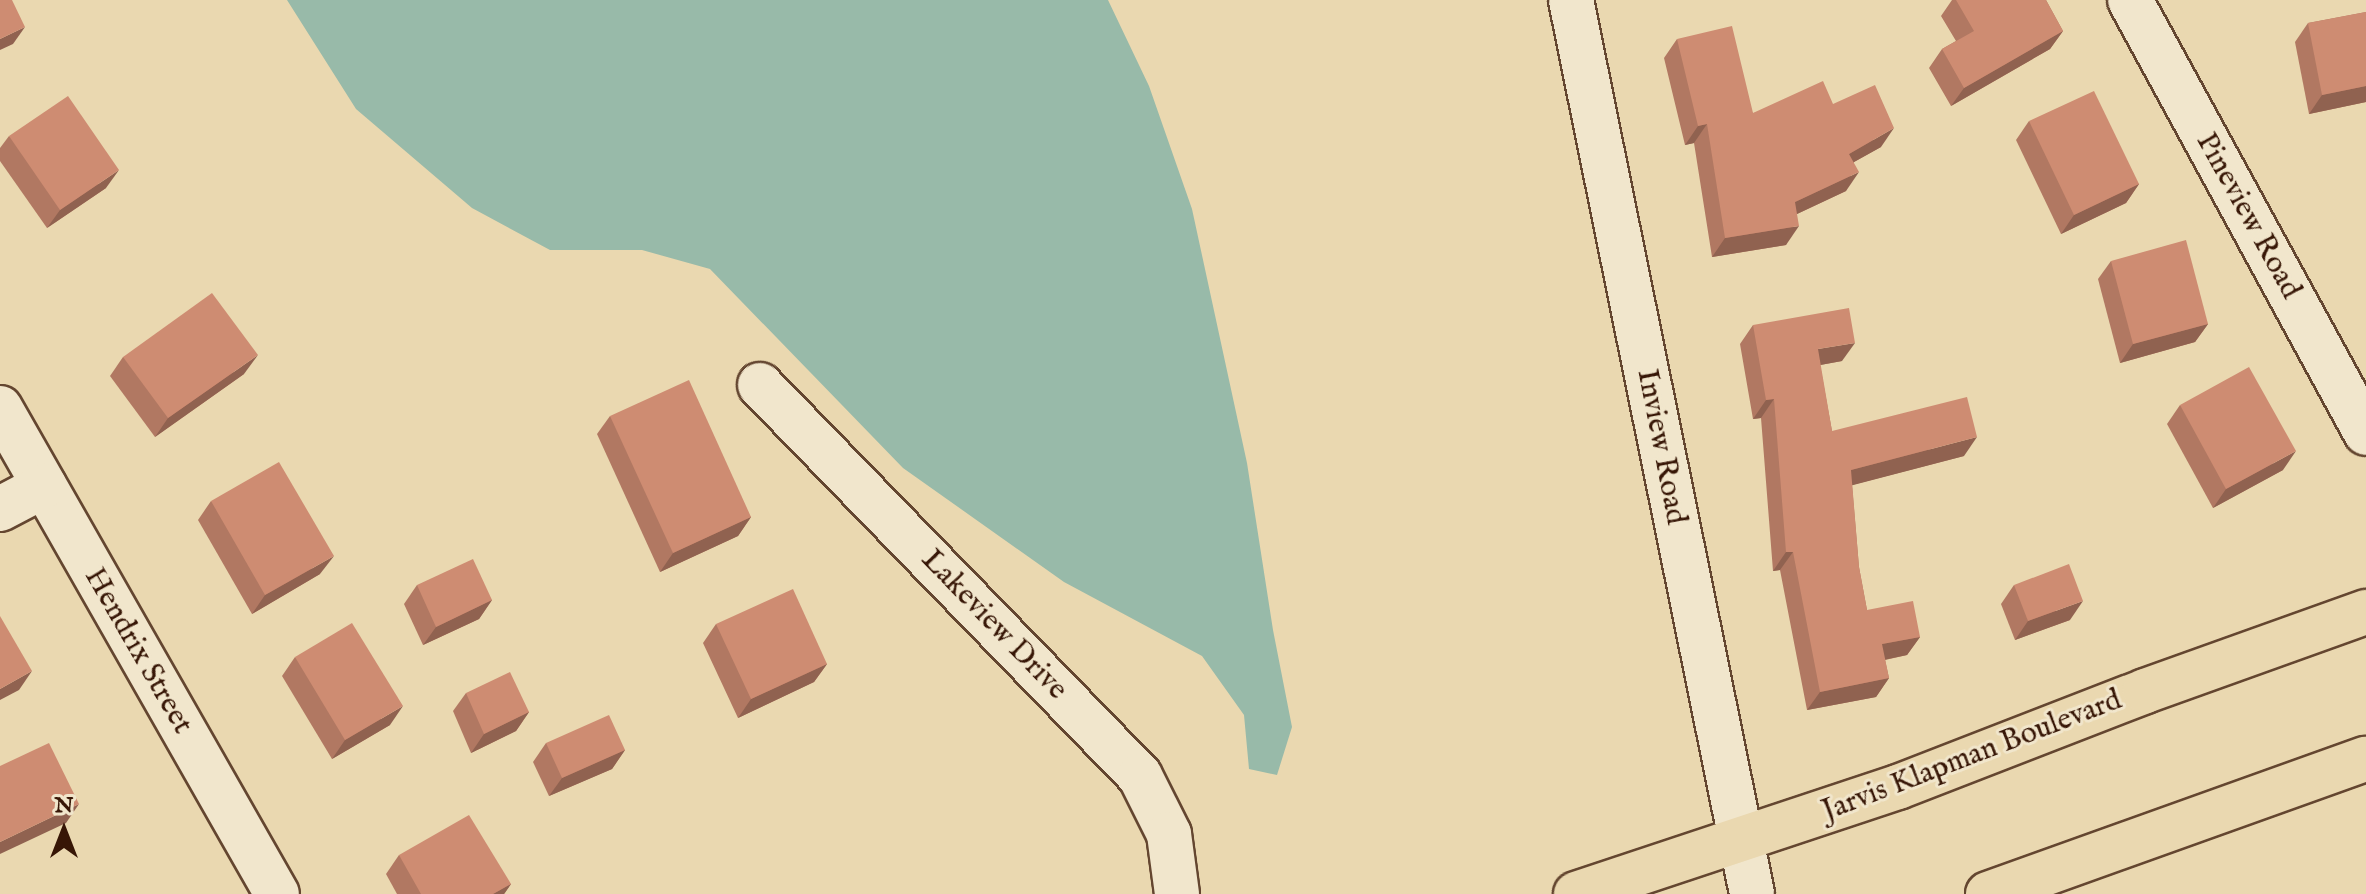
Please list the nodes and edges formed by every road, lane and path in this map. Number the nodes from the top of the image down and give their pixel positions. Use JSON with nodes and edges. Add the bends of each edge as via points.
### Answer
{"nodes":[{"id":1,"x":1571,"y":0,"type":"edge"},
{"id":2,"x":2130,"y":0,"type":"edge"},
{"id":3,"x":760,"y":385,"type":"dead end"},
{"id":4,"x":0,"y":408,"type":"edge"},
{"id":5,"x":2366,"y":433,"type":"edge"},
{"id":6,"x":44,"y":486,"type":"junction"},
{"id":7,"x":0,"y":509,"type":"edge"},
{"id":8,"x":2366,"y":612,"type":"edge"},
{"id":9,"x":2366,"y":759,"type":"edge"},
{"id":10,"x":1741,"y":842,"type":"junction"},
{"id":11,"x":277,"y":894,"type":"edge"},
{"id":12,"x":1177,"y":894,"type":"edge"},
{"id":13,"x":1576,"y":894,"type":"edge"},
{"id":14,"x":1752,"y":894,"type":"edge"},
{"id":15,"x":1988,"y":894,"type":"edge"}],
"edges":[{"from":1,"to":10,"type":"street","name":"Inview Road"},
{"from":2,"to":5,"type":"street","name":"Pineview Road"},
{"from":3,"to":12,"type":"street","name":"Lakeview Drive","via":[[1140,776],[1169,834]]},
{"from":4,"to":6,"type":"street","name":"Hendrix Street"},
{"from":6,"to":7,"type":"street"},
{"from":6,"to":11,"type":"street","name":"Hendrix Street"},
{"from":8,"to":10,"type":"highway","name":"Jarvis Klapman Boulevard"},
{"from":9,"to":15,"type":"highway"},
{"from":10,"to":13,"type":"highway","name":"Jarvis Klapman Boulevard"},
{"from":10,"to":14,"type":"street","name":"Inview Road"}]}
